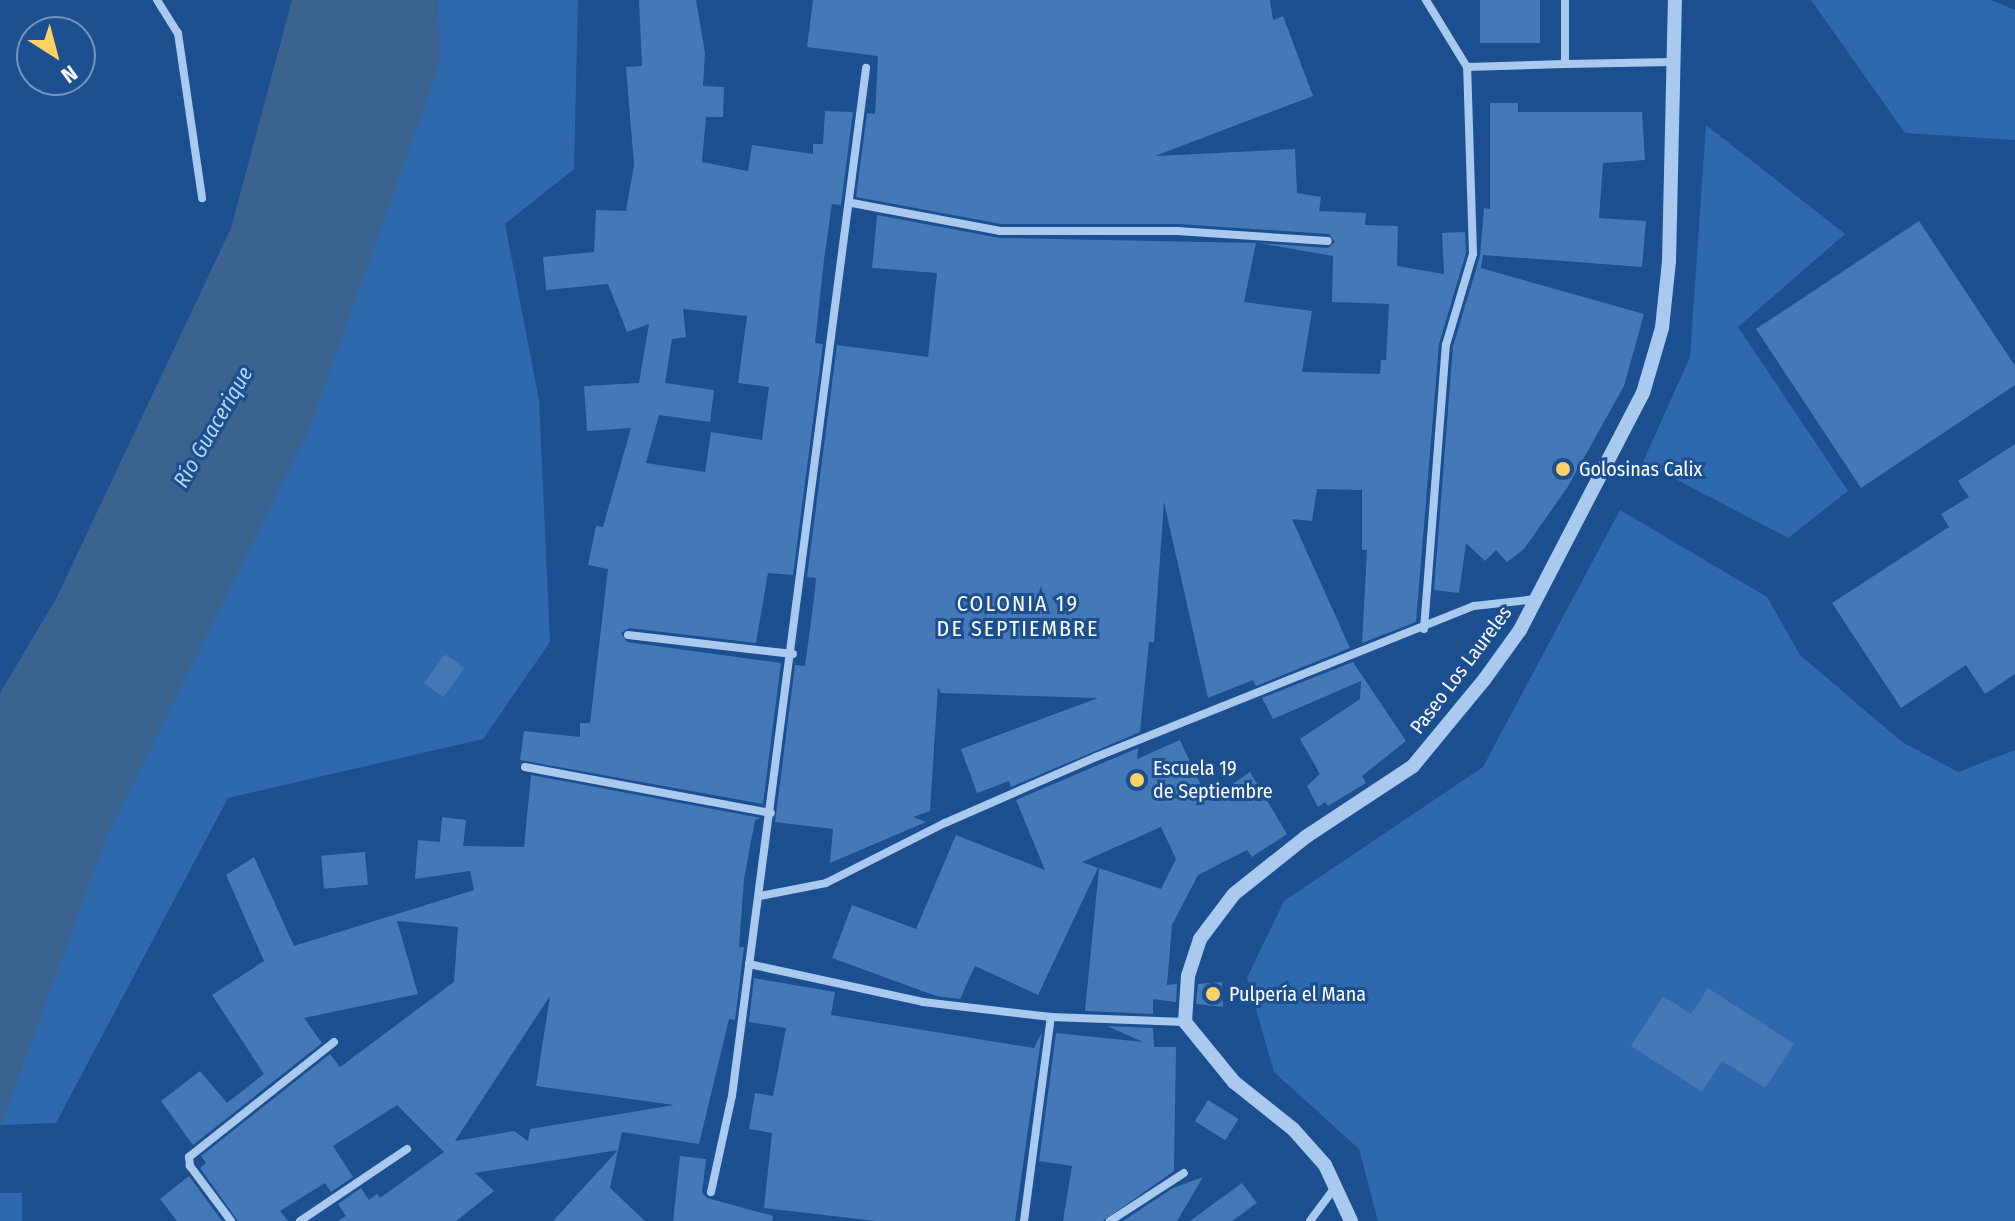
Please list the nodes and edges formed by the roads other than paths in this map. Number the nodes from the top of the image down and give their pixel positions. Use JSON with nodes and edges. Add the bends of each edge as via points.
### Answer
{"nodes":[{"id":1,"x":157,"y":0,"type":"edge"},
{"id":2,"x":1426,"y":0,"type":"edge"},
{"id":3,"x":1565,"y":0,"type":"edge"},
{"id":4,"x":1675,"y":0,"type":"edge"},
{"id":5,"x":1673,"y":62,"type":"junction"},
{"id":6,"x":1565,"y":64,"type":"junction"},
{"id":7,"x":1467,"y":67,"type":"junction"},
{"id":8,"x":866,"y":68,"type":"dead end"},
{"id":9,"x":202,"y":198,"type":"dead end"},
{"id":10,"x":852,"y":203,"type":"junction"},
{"id":11,"x":1328,"y":241,"type":"dead end"},
{"id":12,"x":1537,"y":599,"type":"junction"},
{"id":13,"x":1424,"y":629,"type":"junction"},
{"id":14,"x":628,"y":635,"type":"dead end"},
{"id":15,"x":793,"y":654,"type":"junction"},
{"id":16,"x":525,"y":767,"type":"dead end"},
{"id":17,"x":771,"y":813,"type":"junction"},
{"id":18,"x":760,"y":896,"type":"junction"},
{"id":19,"x":749,"y":964,"type":"junction"},
{"id":20,"x":1051,"y":1017,"type":"junction"},
{"id":21,"x":1185,"y":1022,"type":"junction"},
{"id":22,"x":334,"y":1042,"type":"dead end"},
{"id":23,"x":407,"y":1149,"type":"dead end"},
{"id":24,"x":1184,"y":1173,"type":"dead end"},
{"id":25,"x":1337,"y":1185,"type":"junction"},
{"id":26,"x":711,"y":1192,"type":"dead end"},
{"id":27,"x":231,"y":1221,"type":"edge"},
{"id":28,"x":300,"y":1221,"type":"edge"},
{"id":29,"x":1024,"y":1221,"type":"edge"},
{"id":30,"x":1110,"y":1221,"type":"edge"},
{"id":31,"x":1310,"y":1221,"type":"edge"},
{"id":32,"x":1351,"y":1221,"type":"edge"}],
"edges":[{"from":1,"to":9,"type":"street","via":[[178,33]]},
{"from":2,"to":7,"type":"street"},
{"from":3,"to":6,"type":"street"},
{"from":4,"to":5,"type":"street","name":"Paseo Los Laureles"},
{"from":5,"to":6,"type":"street"},
{"from":5,"to":12,"type":"street","name":"Paseo Los Laureles","via":[[1675,147],[1662,328],[1643,393]]},
{"from":6,"to":7,"type":"street"},
{"from":7,"to":13,"type":"street","via":[[1473,254],[1446,345]]},
{"from":8,"to":10,"type":"street"},
{"from":10,"to":11,"type":"street","via":[[1000,231],[1177,231]]},
{"from":10,"to":15,"type":"street"},
{"from":12,"to":13,"type":"street","via":[[1474,606]]},
{"from":12,"to":21,"type":"street","name":"Paseo Los Laureles","via":[[1484,680],[1413,766],[1307,836],[1215,914],[1188,976]]},
{"from":13,"to":18,"type":"street","via":[[1096,757],[826,883]]},
{"from":14,"to":15,"type":"street"},
{"from":15,"to":17,"type":"street"},
{"from":16,"to":17,"type":"street"},
{"from":17,"to":18,"type":"street"},
{"from":18,"to":19,"type":"street"},
{"from":19,"to":20,"type":"street","via":[[923,1002]]},
{"from":19,"to":26,"type":"street","via":[[732,1096]]},
{"from":20,"to":21,"type":"street"},
{"from":20,"to":29,"type":"street"},
{"from":21,"to":25,"type":"street","via":[[1208,1056],[1293,1129]]},
{"from":22,"to":27,"type":"street","via":[[189,1157],[190,1166]]},
{"from":23,"to":28,"type":"street"},
{"from":24,"to":30,"type":"street"},
{"from":25,"to":31,"type":"street"},
{"from":25,"to":32,"type":"street"}]}
